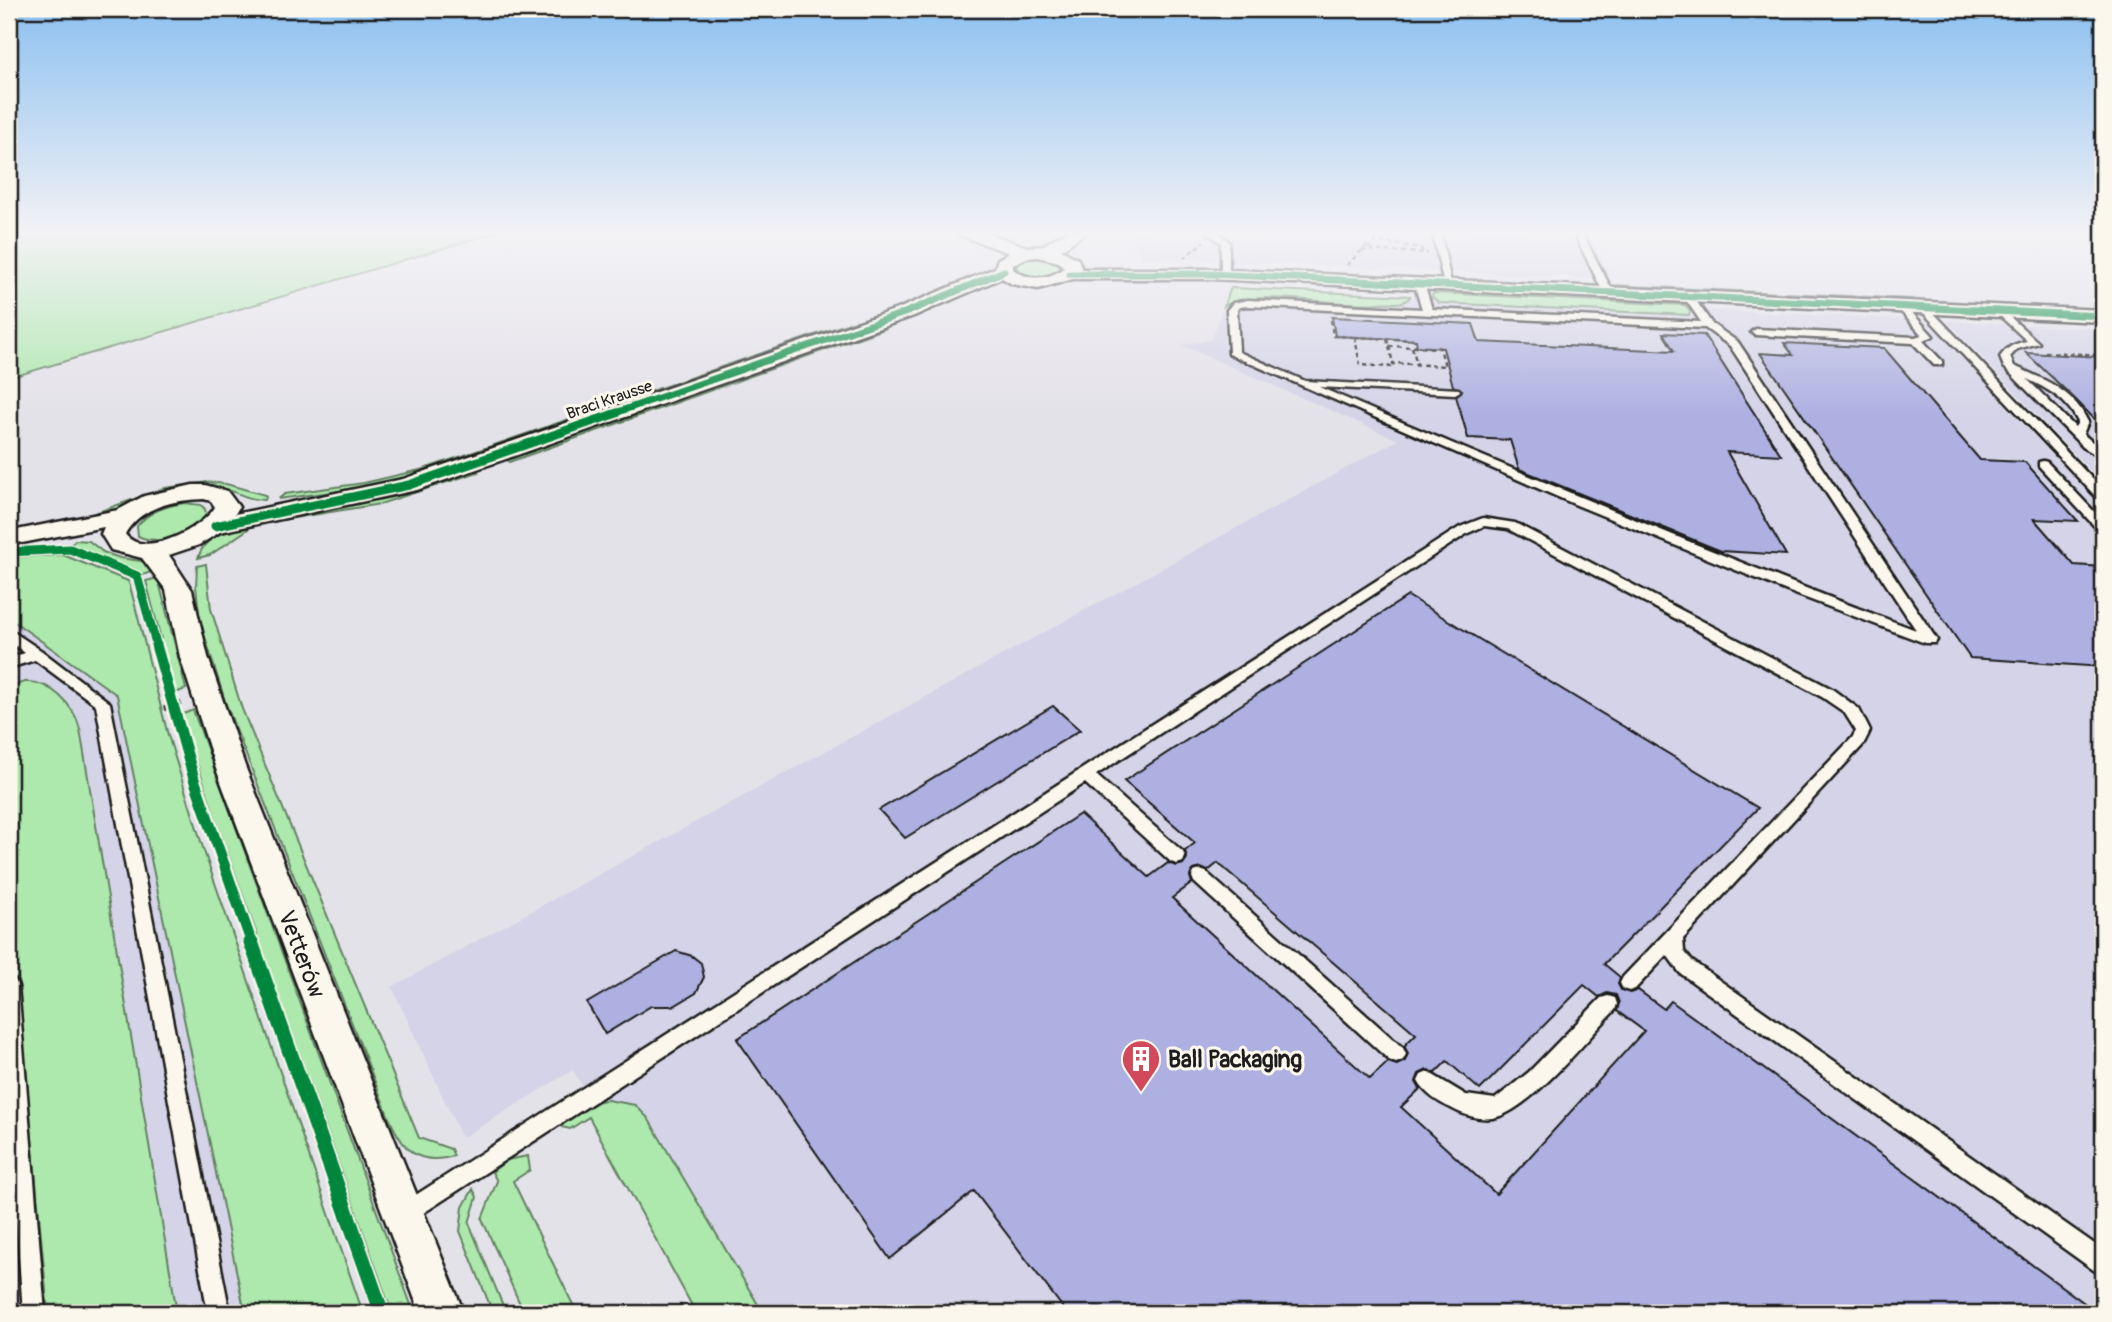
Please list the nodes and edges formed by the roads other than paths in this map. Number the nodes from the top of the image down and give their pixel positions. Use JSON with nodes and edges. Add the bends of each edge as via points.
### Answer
{"nodes":[{"id":1,"x":954,"y":293,"type":"edge"},
{"id":2,"x":1422,"y":293,"type":"edge"},
{"id":3,"x":1622,"y":293,"type":"edge"},
{"id":4,"x":1689,"y":296,"type":"junction"},
{"id":5,"x":1901,"y":306,"type":"junction"},
{"id":6,"x":1923,"y":307,"type":"junction"},
{"id":7,"x":1428,"y":311,"type":"junction"},
{"id":8,"x":2000,"y":311,"type":"junction"},
{"id":9,"x":2103,"y":316,"type":"edge"},
{"id":10,"x":1707,"y":325,"type":"junction"},
{"id":11,"x":1756,"y":332,"type":"dead end"},
{"id":12,"x":1916,"y":340,"type":"junction"},
{"id":13,"x":1938,"y":363,"type":"dead end"},
{"id":14,"x":2009,"y":366,"type":"junction"},
{"id":15,"x":1297,"y":382,"type":"junction"},
{"id":16,"x":1455,"y":391,"type":"dead end"},
{"id":17,"x":2077,"y":435,"type":"junction"},
{"id":18,"x":2103,"y":456,"type":"edge"},
{"id":19,"x":2043,"y":464,"type":"dead end"},
{"id":20,"x":2103,"y":497,"type":"edge"},
{"id":21,"x":322,"y":502,"type":"junction"},
{"id":22,"x":227,"y":503,"type":"junction"},
{"id":23,"x":127,"y":516,"type":"junction"},
{"id":24,"x":2103,"y":528,"type":"edge"},
{"id":25,"x":206,"y":532,"type":"junction"},
{"id":26,"x":15,"y":536,"type":"edge"},
{"id":27,"x":114,"y":538,"type":"junction"},
{"id":28,"x":149,"y":551,"type":"junction"},
{"id":29,"x":179,"y":590,"type":"junction"},
{"id":30,"x":9,"y":635,"type":"edge"},
{"id":31,"x":37,"y":654,"type":"junction"},
{"id":32,"x":9,"y":663,"type":"edge"},
{"id":33,"x":1086,"y":775,"type":"junction"},
{"id":34,"x":1177,"y":857,"type":"dead end"},
{"id":35,"x":1200,"y":877,"type":"dead end"},
{"id":36,"x":1674,"y":936,"type":"junction"},
{"id":37,"x":1629,"y":983,"type":"dead end"},
{"id":38,"x":9,"y":986,"type":"edge"},
{"id":39,"x":1608,"y":1004,"type":"dead end"},
{"id":40,"x":1396,"y":1054,"type":"dead end"},
{"id":41,"x":1428,"y":1081,"type":"dead end"},
{"id":42,"x":403,"y":1214,"type":"junction"},
{"id":43,"x":2103,"y":1263,"type":"edge"},
{"id":44,"x":34,"y":1313,"type":"edge"},
{"id":45,"x":219,"y":1313,"type":"edge"},
{"id":46,"x":442,"y":1313,"type":"edge"}],
"edges":[{"from":1,"to":21,"type":"street","name":"Braci Krausse","via":[[409,485]]},
{"from":2,"to":7,"type":"lane"},
{"from":3,"to":4,"type":"street"},
{"from":4,"to":5,"type":"street"},
{"from":4,"to":10,"type":"lane"},
{"from":5,"to":6,"type":"street"},
{"from":5,"to":12,"type":"lane","via":[[1928,336]]},
{"from":6,"to":8,"type":"street"},
{"from":6,"to":20,"type":"lane"},
{"from":7,"to":10,"type":"lane"},
{"from":7,"to":15,"type":"lane","via":[[1248,303],[1234,307],[1234,354]]},
{"from":8,"to":9,"type":"street"},
{"from":8,"to":14,"type":"lane","via":[[2034,343],[2014,347],[2005,357]]},
{"from":10,"to":15,"type":"lane","via":[[1734,344],[1930,640],[1590,506]]},
{"from":11,"to":12,"type":"lane"},
{"from":12,"to":13,"type":"lane"},
{"from":14,"to":17,"type":"lane"},
{"from":14,"to":17,"type":"lane","via":[[2055,388],[2081,413],[2083,422]]},
{"from":15,"to":16,"type":"lane"},
{"from":17,"to":18,"type":"lane"},
{"from":19,"to":24,"type":"lane"},
{"from":21,"to":22,"type":"street","name":"Braci Krausse"},
{"from":21,"to":25,"type":"street","name":"Braci Krausse"},
{"from":22,"to":23,"type":"street","name":"Braci Krausse","via":[[213,494],[186,493],[154,501]]},
{"from":22,"to":25,"type":"street","via":[[226,512]]},
{"from":23,"to":26,"type":"street"},
{"from":23,"to":27,"type":"street"},
{"from":25,"to":28,"type":"street","name":"Braci Krausse"},
{"from":25,"to":29,"type":"street"},
{"from":26,"to":27,"type":"street"},
{"from":27,"to":28,"type":"street","via":[[125,548]]},
{"from":28,"to":29,"type":"street","name":"Vetterów"},
{"from":29,"to":42,"type":"street","name":"Vetterów","via":[[194,657],[230,766]]},
{"from":30,"to":31,"type":"lane"},
{"from":31,"to":32,"type":"lane"},
{"from":31,"to":45,"type":"lane","via":[[103,703]]},
{"from":33,"to":34,"type":"lane"},
{"from":33,"to":36,"type":"lane","via":[[1464,530],[1483,522],[1501,523],[1827,693],[1859,718],[1863,731],[1858,741]]},
{"from":33,"to":42,"type":"lane"},
{"from":35,"to":40,"type":"lane"},
{"from":36,"to":37,"type":"lane"},
{"from":36,"to":43,"type":"lane","via":[[1672,947],[1686,968]]},
{"from":38,"to":44,"type":"lane"},
{"from":39,"to":41,"type":"lane","via":[[1520,1093],[1499,1108],[1462,1104]]},
{"from":42,"to":46,"type":"street","name":"Vetterów"}]}
